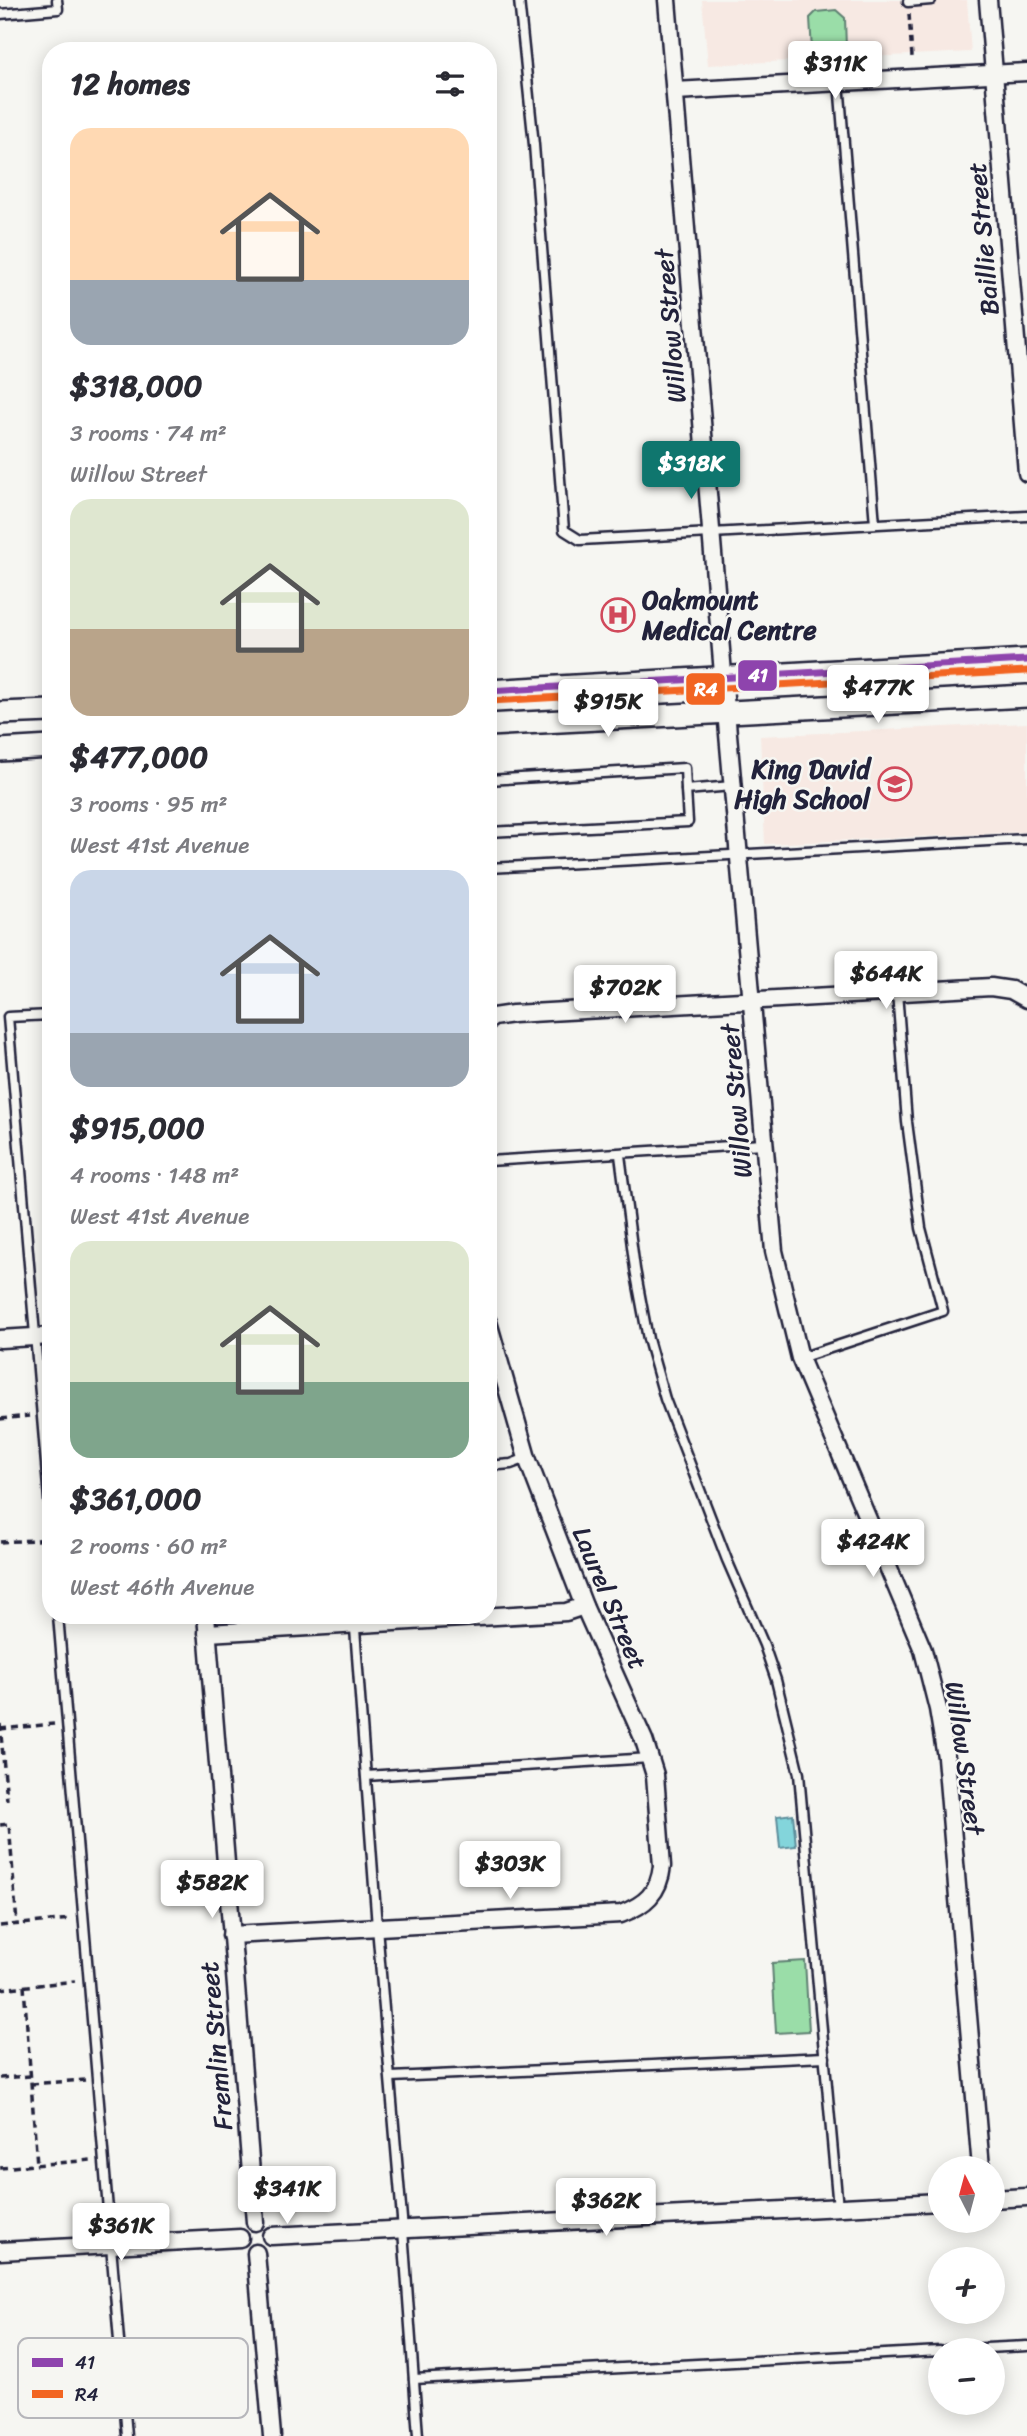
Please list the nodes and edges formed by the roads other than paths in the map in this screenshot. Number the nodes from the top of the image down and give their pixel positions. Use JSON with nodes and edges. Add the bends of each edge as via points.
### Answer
{"nodes":[{"id":1,"x":57,"y":0,"type":"edge"},
{"id":2,"x":519,"y":0,"type":"edge"},
{"id":3,"x":667,"y":0,"type":"edge"},
{"id":4,"x":930,"y":0,"type":"edge"},
{"id":5,"x":988,"y":0,"type":"edge"},
{"id":6,"x":908,"y":2,"type":"road end"},
{"id":7,"x":0,"y":14,"type":"edge"},
{"id":8,"x":1027,"y":72,"type":"edge"},
{"id":9,"x":994,"y":74,"type":"junction"},
{"id":10,"x":839,"y":82,"type":"junction"},
{"id":11,"x":675,"y":91,"type":"junction"},
{"id":12,"x":1027,"y":473,"type":"edge"},
{"id":13,"x":1027,"y":516,"type":"edge"},
{"id":14,"x":874,"y":524,"type":"junction"},
{"id":15,"x":712,"y":533,"type":"junction"},
{"id":16,"x":1027,"y":660,"type":"edge"},
{"id":17,"x":723,"y":678,"type":"junction"},
{"id":18,"x":497,"y":691,"type":"edge"},
{"id":19,"x":1027,"y":696,"type":"edge"},
{"id":20,"x":42,"y":711,"type":"edge"},
{"id":21,"x":726,"y":712,"type":"junction"},
{"id":22,"x":0,"y":713,"type":"edge"},
{"id":23,"x":497,"y":725,"type":"edge"},
{"id":24,"x":42,"y":748,"type":"edge"},
{"id":25,"x":0,"y":750,"type":"edge"},
{"id":26,"x":497,"y":779,"type":"edge"},
{"id":27,"x":732,"y":786,"type":"junction"},
{"id":28,"x":686,"y":790,"type":"junction"},
{"id":29,"x":497,"y":832,"type":"edge"},
{"id":30,"x":1027,"y":839,"type":"edge"},
{"id":31,"x":738,"y":855,"type":"junction"},
{"id":32,"x":497,"y":868,"type":"edge"},
{"id":33,"x":897,"y":992,"type":"junction"},
{"id":34,"x":751,"y":999,"type":"junction"},
{"id":35,"x":1027,"y":999,"type":"edge"},
{"id":36,"x":42,"y":1015,"type":"edge"},
{"id":37,"x":497,"y":1016,"type":"edge"},
{"id":38,"x":763,"y":1144,"type":"junction"},
{"id":39,"x":620,"y":1155,"type":"junction"},
{"id":40,"x":497,"y":1161,"type":"edge"},
{"id":41,"x":42,"y":1327,"type":"edge"},
{"id":42,"x":42,"y":1336,"type":"edge"},
{"id":43,"x":0,"y":1339,"type":"edge"},
{"id":44,"x":497,"y":1353,"type":"edge"},
{"id":45,"x":800,"y":1358,"type":"junction"},
{"id":46,"x":527,"y":1458,"type":"junction"},
{"id":47,"x":497,"y":1465,"type":"edge"},
{"id":48,"x":584,"y":1606,"type":"junction"},
{"id":49,"x":497,"y":1615,"type":"edge"},
{"id":50,"x":59,"y":1624,"type":"edge"},
{"id":51,"x":206,"y":1624,"type":"edge"},
{"id":52,"x":309,"y":1624,"type":"edge"},
{"id":53,"x":355,"y":1624,"type":"edge"},
{"id":54,"x":207,"y":1633,"type":"junction"},
{"id":55,"x":650,"y":1758,"type":"junction"},
{"id":56,"x":366,"y":1776,"type":"junction"},
{"id":57,"x":377,"y":1927,"type":"junction"},
{"id":58,"x":232,"y":1935,"type":"junction"},
{"id":59,"x":825,"y":2057,"type":"junction"},
{"id":60,"x":391,"y":2077,"type":"junction"},
{"id":61,"x":980,"y":2156,"type":"edge"},
{"id":62,"x":1027,"y":2197,"type":"edge"},
{"id":63,"x":1005,"y":2198,"type":"edge"},
{"id":64,"x":928,"y":2203,"type":"edge"},
{"id":65,"x":838,"y":2208,"type":"junction"},
{"id":66,"x":255,"y":2222,"type":"junction"},
{"id":67,"x":403,"y":2230,"type":"junction"},
{"id":68,"x":271,"y":2236,"type":"junction"},
{"id":69,"x":240,"y":2238,"type":"junction"},
{"id":70,"x":111,"y":2245,"type":"junction"},
{"id":71,"x":0,"y":2251,"type":"edge"},
{"id":72,"x":256,"y":2253,"type":"junction"},
{"id":73,"x":119,"y":2338,"type":"edge"},
{"id":74,"x":1027,"y":2346,"type":"edge"},
{"id":75,"x":1005,"y":2347,"type":"edge"},
{"id":76,"x":928,"y":2352,"type":"edge"},
{"id":77,"x":414,"y":2379,"type":"junction"},
{"id":78,"x":125,"y":2418,"type":"edge"},
{"id":79,"x":127,"y":2436,"type":"edge"},
{"id":80,"x":272,"y":2436,"type":"edge"},
{"id":81,"x":418,"y":2436,"type":"edge"}],
"edges":[{"from":1,"to":7,"type":"lane","via":[[58,9]]},
{"from":2,"to":15,"type":"lane","via":[[564,530],[580,540]]},
{"from":3,"to":11,"type":"street","name":"Willow Street"},
{"from":4,"to":6,"type":"lane"},
{"from":5,"to":9,"type":"street","name":"Baillie Street"},
{"from":8,"to":9,"type":"street"},
{"from":9,"to":10,"type":"street"},
{"from":9,"to":12,"type":"street","name":"Baillie Street"},
{"from":10,"to":11,"type":"street"},
{"from":10,"to":14,"type":"lane"},
{"from":11,"to":15,"type":"street","name":"Willow Street"},
{"from":13,"to":14,"type":"lane"},
{"from":14,"to":15,"type":"lane"},
{"from":15,"to":17,"type":"street","name":"Willow Street"},
{"from":16,"to":17,"type":"main road"},
{"from":17,"to":18,"type":"main road"},
{"from":17,"to":21,"type":"street","name":"Willow Street"},
{"from":19,"to":21,"type":"main road"},
{"from":20,"to":22,"type":"main road"},
{"from":21,"to":23,"type":"main road"},
{"from":21,"to":27,"type":"street","name":"Willow Street"},
{"from":24,"to":25,"type":"main road"},
{"from":26,"to":28,"type":"lane","via":[[685,768]]},
{"from":27,"to":28,"type":"lane"},
{"from":27,"to":31,"type":"street","name":"Willow Street"},
{"from":28,"to":29,"type":"lane","via":[[688,822]]},
{"from":30,"to":31,"type":"lane"},
{"from":31,"to":32,"type":"lane"},
{"from":31,"to":34,"type":"street","name":"Willow Street"},
{"from":33,"to":34,"type":"street"},
{"from":33,"to":35,"type":"street","via":[[991,987]]},
{"from":33,"to":45,"type":"lane","via":[[921,1228],[943,1311]]},
{"from":34,"to":37,"type":"street"},
{"from":34,"to":38,"type":"street","name":"Willow Street"},
{"from":36,"to":41,"type":"lane","via":[[8,1017]]},
{"from":38,"to":39,"type":"lane"},
{"from":38,"to":45,"type":"street","name":"Willow Street","via":[[774,1251]]},
{"from":39,"to":40,"type":"lane"},
{"from":39,"to":59,"type":"lane","via":[[635,1269],[665,1399],[764,1645],[799,1774]]},
{"from":42,"to":43,"type":"street"},
{"from":44,"to":46,"type":"street","name":"Laurel Street"},
{"from":45,"to":61,"type":"street","name":"Willow Street","via":[[923,1650],[938,1709]]},
{"from":46,"to":47,"type":"lane"},
{"from":46,"to":48,"type":"street","name":"Laurel Street"},
{"from":48,"to":49,"type":"street","via":[[566,1612]]},
{"from":48,"to":55,"type":"street","name":"Laurel Street"},
{"from":50,"to":70,"type":"lane"},
{"from":51,"to":54,"type":"street","name":"Fremlin Street"},
{"from":52,"to":54,"type":"street"},
{"from":53,"to":56,"type":"lane"},
{"from":54,"to":58,"type":"street","name":"Fremlin Street"},
{"from":55,"to":56,"type":"lane"},
{"from":55,"to":57,"type":"street","name":"Laurel Street","via":[[661,1880],[639,1907],[621,1914]]},
{"from":56,"to":57,"type":"lane"},
{"from":57,"to":58,"type":"street"},
{"from":57,"to":60,"type":"lane"},
{"from":58,"to":66,"type":"street","name":"Fremlin Street"},
{"from":59,"to":60,"type":"lane"},
{"from":59,"to":65,"type":"lane"},
{"from":60,"to":67,"type":"lane"},
{"from":62,"to":63,"type":"street"},
{"from":64,"to":65,"type":"street"},
{"from":65,"to":67,"type":"street"},
{"from":66,"to":68,"type":"street"},
{"from":66,"to":69,"type":"street","via":[[243,2229]]},
{"from":67,"to":68,"type":"street"},
{"from":67,"to":77,"type":"lane"},
{"from":68,"to":72,"type":"street","via":[[269,2246]]},
{"from":69,"to":70,"type":"street"},
{"from":69,"to":72,"type":"street","via":[[247,2250]]},
{"from":70,"to":71,"type":"street"},
{"from":70,"to":73,"type":"lane"},
{"from":72,"to":80,"type":"street"},
{"from":74,"to":75,"type":"lane"},
{"from":76,"to":77,"type":"lane"},
{"from":77,"to":81,"type":"lane"},
{"from":78,"to":79,"type":"lane"}]}
